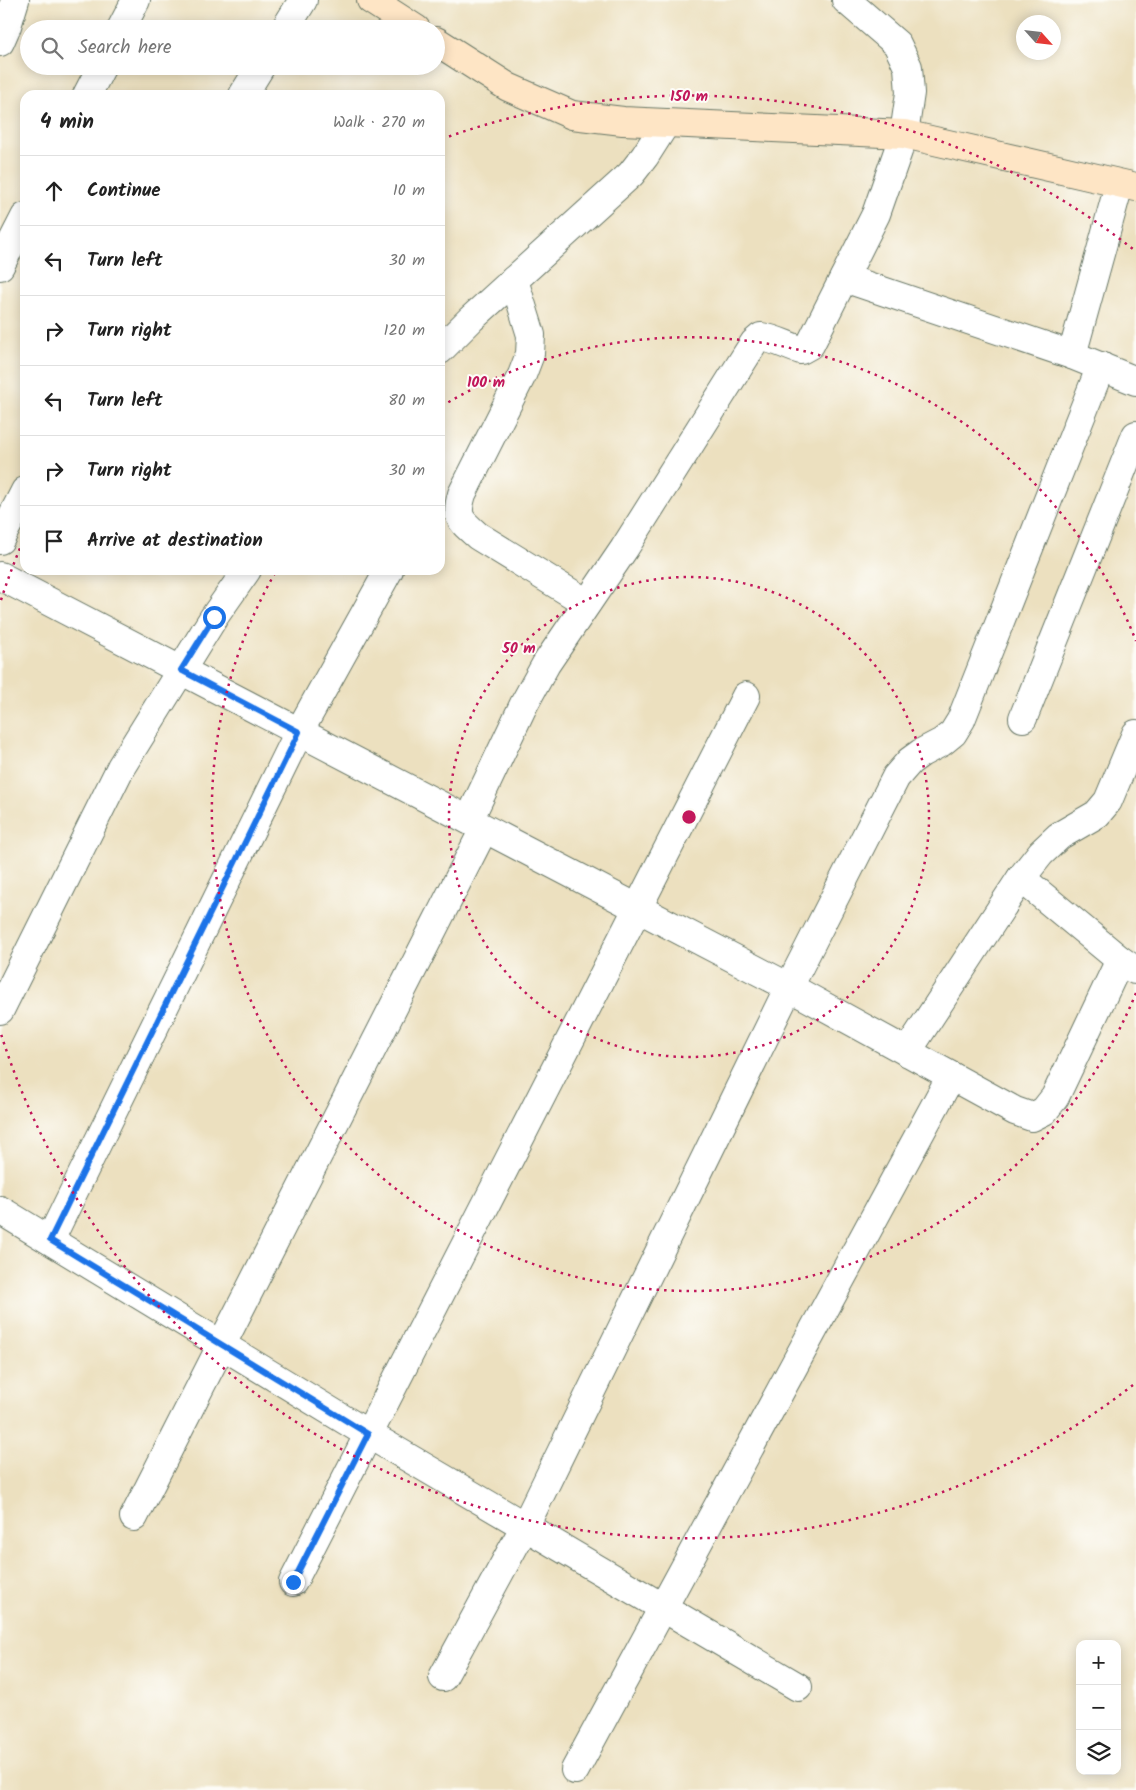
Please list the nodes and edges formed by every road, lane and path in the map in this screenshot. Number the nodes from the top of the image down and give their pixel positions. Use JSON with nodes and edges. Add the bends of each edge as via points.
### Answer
{"nodes":[{"id":1,"x":15,"y":0,"type":"edge"},
{"id":2,"x":136,"y":0,"type":"edge"},
{"id":3,"x":303,"y":0,"type":"edge"},
{"id":4,"x":371,"y":0,"type":"edge"},
{"id":5,"x":846,"y":0,"type":"edge"},
{"id":6,"x":126,"y":20,"type":"edge"},
{"id":7,"x":291,"y":20,"type":"edge"},
{"id":8,"x":402,"y":20,"type":"edge"},
{"id":9,"x":0,"y":42,"type":"edge"},
{"id":10,"x":445,"y":47,"type":"edge"},
{"id":11,"x":97,"y":75,"type":"edge"},
{"id":12,"x":255,"y":75,"type":"edge"},
{"id":13,"x":90,"y":90,"type":"edge"},
{"id":14,"x":246,"y":90,"type":"edge"},
{"id":15,"x":666,"y":123,"type":"junction"},
{"id":16,"x":904,"y":134,"type":"junction"},
{"id":17,"x":1128,"y":186,"type":"edge"},
{"id":18,"x":20,"y":227,"type":"edge"},
{"id":19,"x":0,"y":266,"type":"edge"},
{"id":20,"x":844,"y":278,"type":"junction"},
{"id":21,"x":514,"y":280,"type":"junction"},
{"id":22,"x":445,"y":345,"type":"edge"},
{"id":23,"x":1072,"y":355,"type":"junction"},
{"id":24,"x":1101,"y":366,"type":"junction"},
{"id":25,"x":1136,"y":381,"type":"edge"},
{"id":26,"x":1136,"y":434,"type":"edge"},
{"id":27,"x":20,"y":501,"type":"edge"},
{"id":28,"x":449,"y":514,"type":"edge"},
{"id":29,"x":0,"y":540,"type":"edge"},
{"id":30,"x":243,"y":575,"type":"edge"},
{"id":31,"x":386,"y":575,"type":"edge"},
{"id":32,"x":0,"y":576,"type":"edge"},
{"id":33,"x":588,"y":604,"type":"junction"},
{"id":34,"x":181,"y":670,"type":"junction"},
{"id":35,"x":746,"y":696,"type":"dead end"},
{"id":36,"x":1022,"y":718,"type":"dead end"},
{"id":37,"x":299,"y":732,"type":"junction"},
{"id":38,"x":1136,"y":734,"type":"edge"},
{"id":39,"x":476,"y":825,"type":"junction"},
{"id":40,"x":1021,"y":878,"type":"junction"},
{"id":41,"x":638,"y":909,"type":"junction"},
{"id":42,"x":1128,"y":965,"type":"edge"},
{"id":43,"x":788,"y":988,"type":"junction"},
{"id":44,"x":0,"y":1010,"type":"edge"},
{"id":45,"x":907,"y":1052,"type":"junction"},
{"id":46,"x":951,"y":1076,"type":"junction"},
{"id":47,"x":0,"y":1210,"type":"edge"},
{"id":48,"x":50,"y":1240,"type":"junction"},
{"id":49,"x":223,"y":1345,"type":"junction"},
{"id":50,"x":368,"y":1434,"type":"junction"},
{"id":51,"x":134,"y":1517,"type":"dead end"},
{"id":52,"x":525,"y":1526,"type":"junction"},
{"id":53,"x":293,"y":1582,"type":"dead end"},
{"id":54,"x":663,"y":1607,"type":"junction"},
{"id":55,"x":443,"y":1676,"type":"dead end"},
{"id":56,"x":798,"y":1687,"type":"dead end"},
{"id":57,"x":575,"y":1770,"type":"dead end"}],
"edges":[{"from":1,"to":9,"type":"street"},
{"from":2,"to":6,"type":"street"},
{"from":3,"to":7,"type":"street"},
{"from":4,"to":8,"type":"street"},
{"from":5,"to":16,"type":"street","via":[[898,44],[908,67],[910,93]]},
{"from":10,"to":15,"type":"street","via":[[508,87],[572,115]]},
{"from":11,"to":13,"type":"street"},
{"from":12,"to":14,"type":"street"},
{"from":15,"to":16,"type":"street"},
{"from":15,"to":21,"type":"street","via":[[630,174]]},
{"from":16,"to":17,"type":"street"},
{"from":16,"to":20,"type":"street","via":[[876,214]]},
{"from":17,"to":23,"type":"street"},
{"from":18,"to":19,"type":"street"},
{"from":20,"to":23,"type":"street"},
{"from":20,"to":33,"type":"street","via":[[810,345],[801,350],[762,337],[754,343]]},
{"from":21,"to":22,"type":"street"},
{"from":21,"to":28,"type":"street","via":[[531,335],[530,354],[462,494]]},
{"from":23,"to":24,"type":"street"},
{"from":24,"to":25,"type":"street"},
{"from":24,"to":43,"type":"street","via":[[961,720],[953,733],[910,761],[896,777]]},
{"from":26,"to":36,"type":"street"},
{"from":27,"to":29,"type":"street"},
{"from":28,"to":33,"type":"street","via":[[478,536]]},
{"from":30,"to":34,"type":"street"},
{"from":31,"to":37,"type":"street"},
{"from":32,"to":34,"type":"street"},
{"from":33,"to":39,"type":"street","via":[[546,664],[524,704]]},
{"from":34,"to":37,"type":"street"},
{"from":34,"to":44,"type":"street","via":[[121,767]]},
{"from":35,"to":41,"type":"street"},
{"from":37,"to":39,"type":"street"},
{"from":37,"to":48,"type":"street"},
{"from":38,"to":40,"type":"street","via":[[1108,801],[1097,814],[1059,836],[1041,852]]},
{"from":39,"to":41,"type":"street"},
{"from":39,"to":49,"type":"street"},
{"from":40,"to":42,"type":"street"},
{"from":40,"to":45,"type":"street"},
{"from":41,"to":43,"type":"street"},
{"from":41,"to":50,"type":"street"},
{"from":42,"to":46,"type":"street","via":[[1055,1097],[1044,1111],[1032,1117],[1015,1111]]},
{"from":43,"to":45,"type":"street"},
{"from":43,"to":52,"type":"street"},
{"from":45,"to":46,"type":"street"},
{"from":46,"to":54,"type":"street"},
{"from":47,"to":48,"type":"street"},
{"from":48,"to":49,"type":"street"},
{"from":49,"to":50,"type":"street"},
{"from":49,"to":51,"type":"street"},
{"from":50,"to":52,"type":"street"},
{"from":50,"to":53,"type":"street"},
{"from":52,"to":54,"type":"street"},
{"from":52,"to":55,"type":"street"},
{"from":54,"to":56,"type":"street"},
{"from":54,"to":57,"type":"street"}]}
